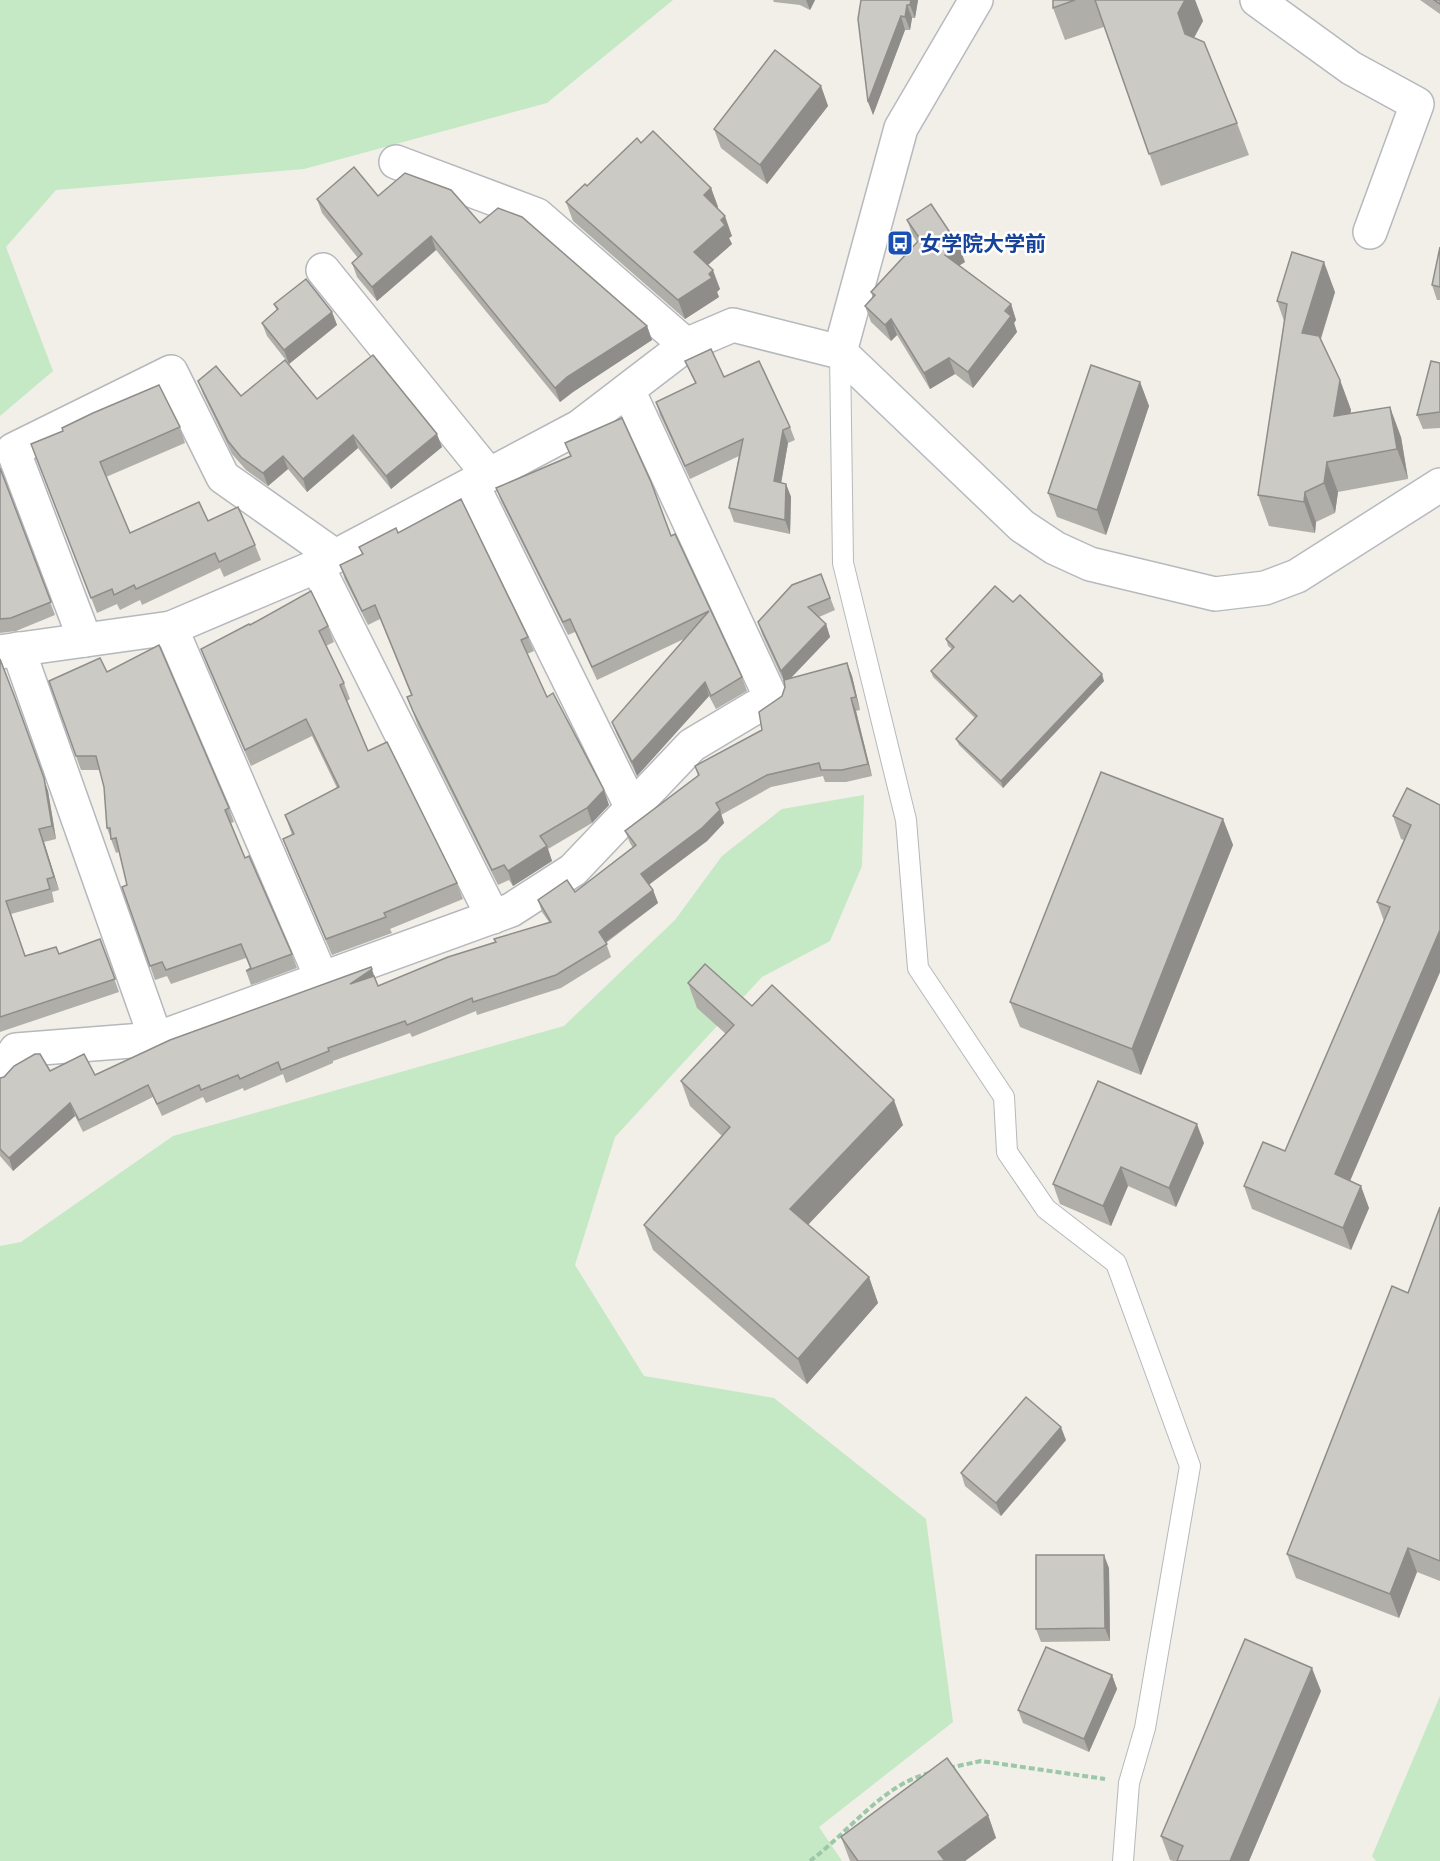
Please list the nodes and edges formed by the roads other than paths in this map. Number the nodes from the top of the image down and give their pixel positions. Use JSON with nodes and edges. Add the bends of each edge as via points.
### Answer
{"nodes":[{"id":1,"x":976,"y":0,"type":"edge"},
{"id":2,"x":1257,"y":0,"type":"edge"},
{"id":3,"x":396,"y":162,"type":"dead end"},
{"id":4,"x":1370,"y":232,"type":"dead end"},
{"id":5,"x":323,"y":270,"type":"dead end"},
{"id":6,"x":686,"y":345,"type":"junction"},
{"id":7,"x":840,"y":352,"type":"junction"},
{"id":8,"x":628,"y":390,"type":"junction"},
{"id":9,"x":480,"y":479,"type":"junction"},
{"id":10,"x":1440,"y":485,"type":"edge"},
{"id":11,"x":326,"y":561,"type":"junction"},
{"id":12,"x":171,"y":628,"type":"junction"},
{"id":13,"x":85,"y":640,"type":"junction"},
{"id":14,"x":9,"y":650,"type":"edge"},
{"id":15,"x":632,"y":808,"type":"junction"},
{"id":16,"x":492,"y":917,"type":"junction"},
{"id":17,"x":322,"y":980,"type":"junction"},
{"id":18,"x":156,"y":1039,"type":"junction"},
{"id":19,"x":0,"y":1073,"type":"edge"},
{"id":20,"x":1123,"y":1861,"type":"edge"}],
"edges":[{"from":1,"to":7,"type":"street","via":[[901,128]]},
{"from":2,"to":4,"type":"street","via":[[1351,68],[1417,104]]},
{"from":3,"to":6,"type":"street","via":[[537,215]]},
{"from":5,"to":9,"type":"street"},
{"from":6,"to":7,"type":"street","via":[[733,325]]},
{"from":6,"to":8,"type":"street"},
{"from":7,"to":10,"type":"street","via":[[1022,526],[1055,548],[1090,564],[1215,594],[1265,588],[1297,576]]},
{"from":7,"to":20,"type":"lane","via":[[843,562],[906,820],[918,968],[1004,1097],[1007,1152],[1046,1209],[1116,1263],[1190,1466],[1145,1728],[1129,1782]]},
{"from":8,"to":9,"type":"street","via":[[579,427]]},
{"from":8,"to":15,"type":"street","via":[[771,698],[692,745]]},
{"from":9,"to":11,"type":"street"},
{"from":9,"to":15,"type":"street"},
{"from":11,"to":12,"type":"street"},
{"from":11,"to":13,"type":"street","via":[[223,477],[171,372],[13,450]]},
{"from":11,"to":16,"type":"street"},
{"from":12,"to":13,"type":"street"},
{"from":12,"to":17,"type":"street"},
{"from":13,"to":14,"type":"street"},
{"from":14,"to":18,"type":"street"},
{"from":15,"to":16,"type":"street","via":[[573,870],[511,910]]},
{"from":16,"to":17,"type":"street"},
{"from":17,"to":18,"type":"street"},
{"from":18,"to":19,"type":"street","via":[[16,1050]]}]}
